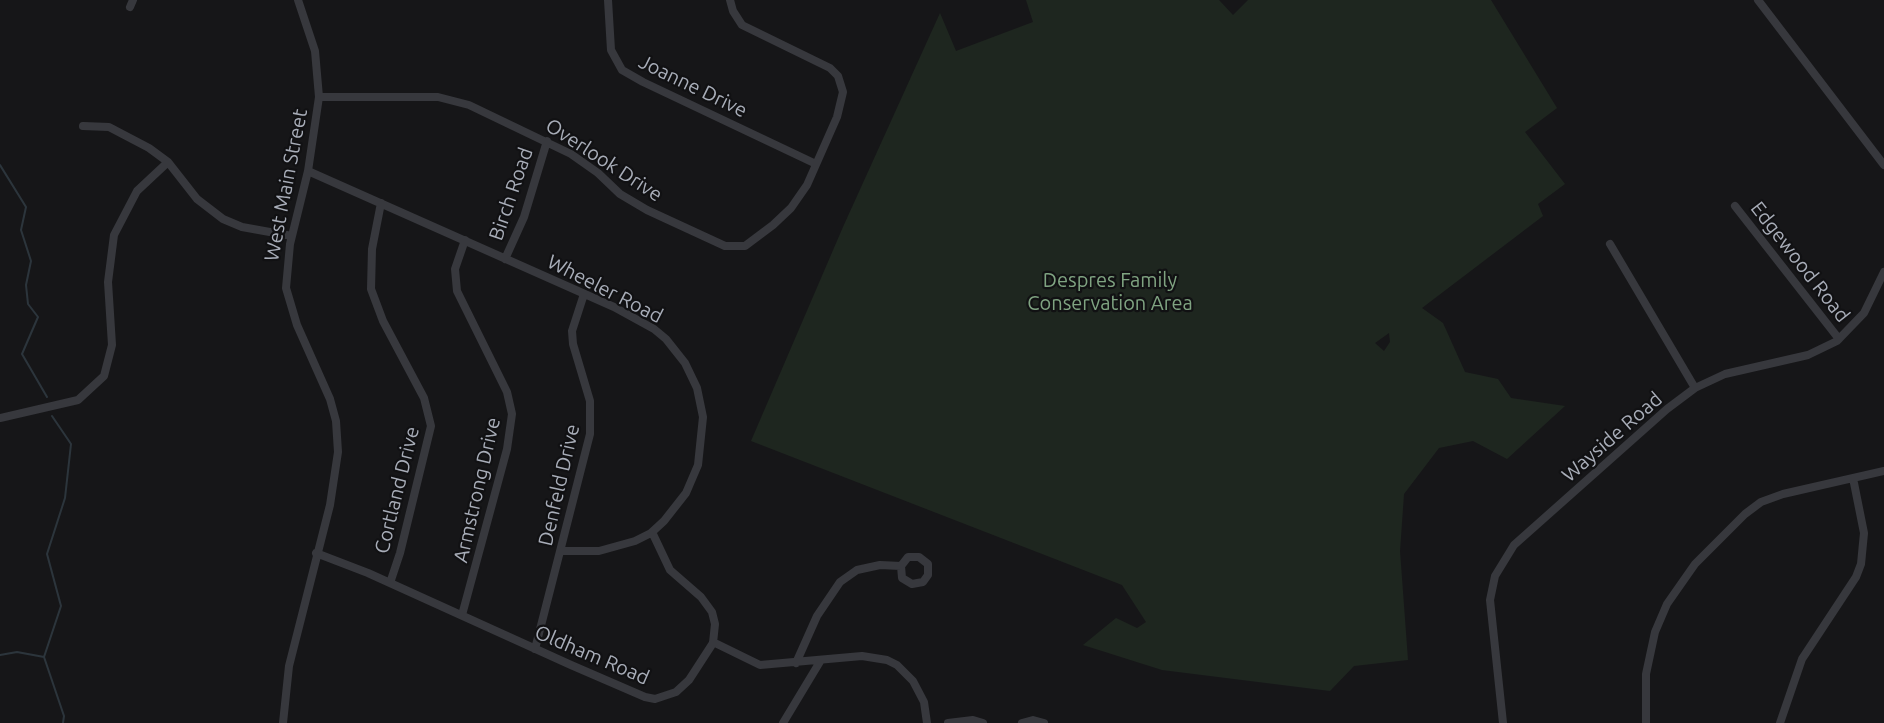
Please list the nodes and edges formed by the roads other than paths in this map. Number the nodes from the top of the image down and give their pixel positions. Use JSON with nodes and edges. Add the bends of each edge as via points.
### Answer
{"nodes":[{"id":1,"x":298,"y":0,"type":"edge"},
{"id":2,"x":608,"y":0,"type":"edge"},
{"id":3,"x":730,"y":0,"type":"edge"},
{"id":4,"x":1758,"y":0,"type":"edge"},
{"id":5,"x":319,"y":97,"type":"junction"},
{"id":6,"x":83,"y":126,"type":"dead end"},
{"id":7,"x":547,"y":141,"type":"junction"},
{"id":8,"x":168,"y":162,"type":"junction"},
{"id":9,"x":816,"y":164,"type":"junction"},
{"id":10,"x":1884,"y":165,"type":"edge"},
{"id":11,"x":308,"y":171,"type":"junction"},
{"id":12,"x":381,"y":203,"type":"junction"},
{"id":13,"x":1735,"y":206,"type":"dead end"},
{"id":14,"x":292,"y":236,"type":"junction"},
{"id":15,"x":465,"y":240,"type":"junction"},
{"id":16,"x":1610,"y":244,"type":"dead end"},
{"id":17,"x":505,"y":259,"type":"junction"},
{"id":18,"x":1884,"y":272,"type":"edge"},
{"id":19,"x":584,"y":294,"type":"junction"},
{"id":20,"x":1839,"y":339,"type":"junction"},
{"id":21,"x":1695,"y":388,"type":"junction"},
{"id":22,"x":0,"y":418,"type":"edge"},
{"id":23,"x":1884,"y":471,"type":"edge"},
{"id":24,"x":1853,"y":478,"type":"junction"},
{"id":25,"x":652,"y":532,"type":"junction"},
{"id":26,"x":561,"y":552,"type":"junction"},
{"id":27,"x":316,"y":554,"type":"junction"},
{"id":28,"x":901,"y":566,"type":"dead end"},
{"id":29,"x":390,"y":583,"type":"junction"},
{"id":30,"x":462,"y":615,"type":"junction"},
{"id":31,"x":713,"y":642,"type":"junction"},
{"id":32,"x":535,"y":649,"type":"junction"},
{"id":33,"x":821,"y":660,"type":"junction"},
{"id":34,"x":795,"y":663,"type":"junction"},
{"id":35,"x":283,"y":723,"type":"edge"},
{"id":36,"x":783,"y":723,"type":"edge"},
{"id":37,"x":927,"y":723,"type":"edge"},
{"id":38,"x":948,"y":723,"type":"edge"},
{"id":39,"x":983,"y":723,"type":"edge"},
{"id":40,"x":1022,"y":723,"type":"edge"},
{"id":41,"x":1044,"y":723,"type":"edge"},
{"id":42,"x":1503,"y":723,"type":"edge"},
{"id":43,"x":1646,"y":723,"type":"edge"},
{"id":44,"x":1780,"y":723,"type":"edge"}],
"edges":[{"from":1,"to":5,"type":"street","name":"West Main Street","via":[[315,51]]},
{"from":2,"to":9,"type":"street","name":"Joanne Drive","via":[[611,50],[622,70]]},
{"from":3,"to":9,"type":"street","name":"Overlook Drive","via":[[742,24],[830,68],[838,76],[843,103]]},
{"from":4,"to":10,"type":"street"},
{"from":5,"to":7,"type":"street","name":"Overlook Drive","via":[[438,97],[469,105]]},
{"from":5,"to":11,"type":"street","name":"West Main Street"},
{"from":6,"to":8,"type":"street","via":[[119,130]]},
{"from":7,"to":9,"type":"street","name":"Overlook Drive","via":[[587,165],[631,202],[735,247],[753,243],[790,208]]},
{"from":7,"to":17,"type":"street","name":"Birch Road","via":[[526,210]]},
{"from":8,"to":14,"type":"street","via":[[197,199],[223,219],[242,227]]},
{"from":8,"to":22,"type":"street","via":[[137,191],[114,235],[108,282],[112,345],[104,376],[90,392],[72,402]]},
{"from":11,"to":12,"type":"street","name":"Wheeler Road"},
{"from":11,"to":14,"type":"street","name":"West Main Street"},
{"from":12,"to":15,"type":"street","name":"Wheeler Road"},
{"from":12,"to":29,"type":"street","name":"Cortland Drive","via":[[372,249],[371,289],[383,321],[424,398],[431,426]]},
{"from":13,"to":20,"type":"street","name":"Edgewood Road"},
{"from":14,"to":27,"type":"street","name":"West Main Street","via":[[286,281],[289,303],[330,399],[338,436],[332,494]]},
{"from":15,"to":17,"type":"street","name":"Wheeler Road"},
{"from":15,"to":30,"type":"street","name":"Armstrong Drive","via":[[454,269],[457,291],[507,392],[513,414]]},
{"from":16,"to":21,"type":"street"},
{"from":17,"to":19,"type":"street","name":"Wheeler Road"},
{"from":18,"to":20,"type":"street","name":"Wayside Road","via":[[1864,313]]},
{"from":19,"to":25,"type":"street","name":"Wheeler Road","via":[[644,322],[666,339],[685,363],[697,388],[703,417],[698,465],[676,507]]},
{"from":19,"to":26,"type":"street","name":"Denfeld Drive","via":[[572,331],[591,401],[592,422]]},
{"from":20,"to":21,"type":"street","name":"Wayside Road","via":[[1808,355],[1725,374]]},
{"from":21,"to":42,"type":"street","name":"Wayside Road","via":[[1506,555],[1495,576],[1490,600]]},
{"from":23,"to":24,"type":"street"},
{"from":24,"to":43,"type":"street","via":[[1761,502],[1695,564],[1667,604],[1651,646],[1646,674]]},
{"from":24,"to":44,"type":"street","via":[[1864,533],[1862,564],[1802,659]]},
{"from":25,"to":26,"type":"street","name":"Wheeler Road","via":[[599,552]]},
{"from":25,"to":31,"type":"street","via":[[670,570],[712,612]]},
{"from":26,"to":32,"type":"street","name":"Denfeld Drive"},
{"from":27,"to":29,"type":"street","name":"Oldham Road"},
{"from":27,"to":35,"type":"street","name":"West Main Street","via":[[289,666]]},
{"from":28,"to":34,"type":"street","via":[[867,567],[840,582]]},
{"from":29,"to":30,"type":"street","name":"Oldham Road"},
{"from":30,"to":32,"type":"street","name":"Oldham Road"},
{"from":31,"to":32,"type":"street","name":"Oldham Road","via":[[683,686],[655,699]]},
{"from":31,"to":34,"type":"street","via":[[760,665]]},
{"from":33,"to":34,"type":"street"},
{"from":33,"to":36,"type":"street"},
{"from":33,"to":37,"type":"street","via":[[862,656],[897,665],[919,691]]},
{"from":38,"to":39,"type":"street"},
{"from":40,"to":41,"type":"street"}]}
